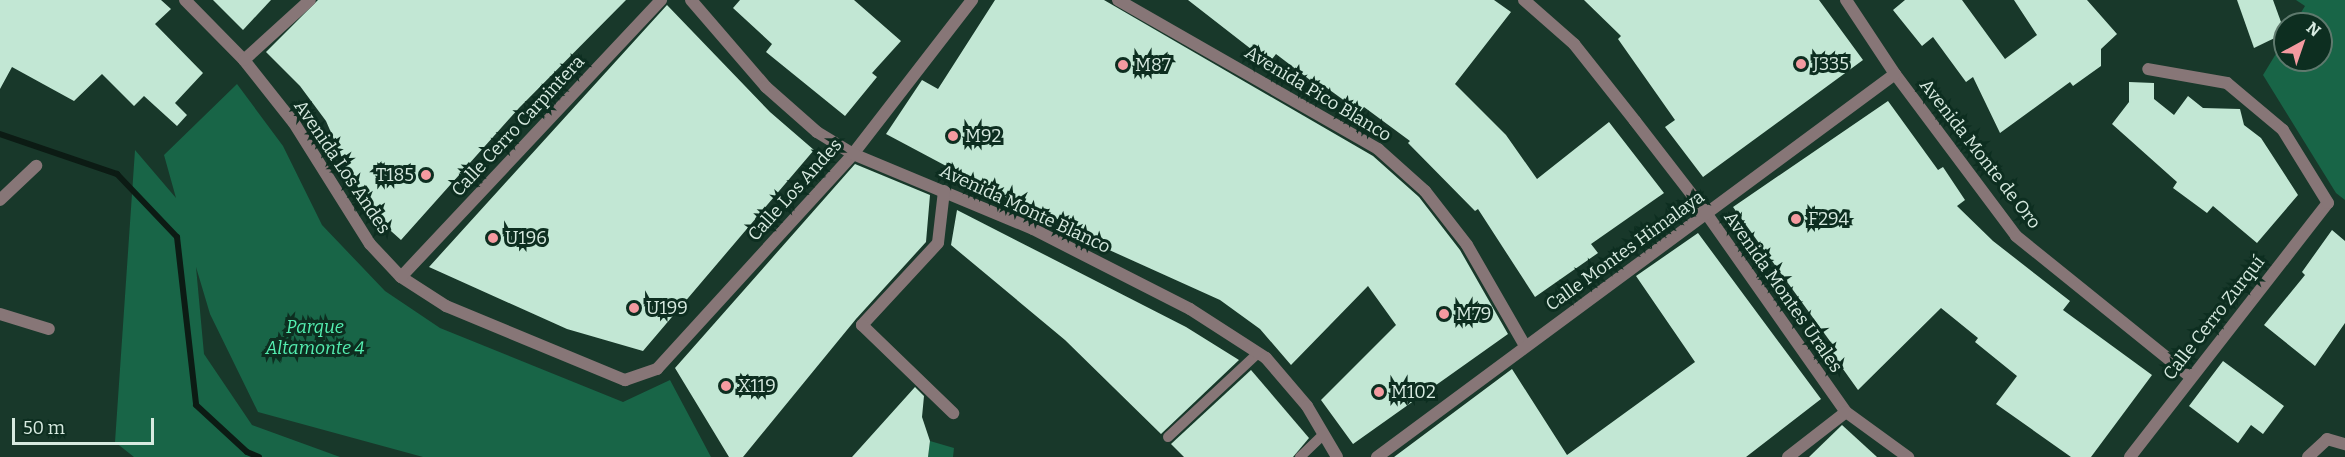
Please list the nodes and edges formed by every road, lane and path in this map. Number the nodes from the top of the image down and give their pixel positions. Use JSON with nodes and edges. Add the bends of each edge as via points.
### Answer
{"nodes":[{"id":1,"x":185,"y":0,"type":"edge"},
{"id":2,"x":310,"y":0,"type":"edge"},
{"id":3,"x":661,"y":0,"type":"edge"},
{"id":4,"x":691,"y":0,"type":"edge"},
{"id":5,"x":972,"y":0,"type":"edge"},
{"id":6,"x":1118,"y":0,"type":"edge"},
{"id":7,"x":1524,"y":0,"type":"edge"},
{"id":8,"x":1846,"y":0,"type":"edge"},
{"id":9,"x":244,"y":60,"type":"junction"},
{"id":10,"x":2148,"y":69,"type":"dead end"},
{"id":11,"x":1896,"y":74,"type":"junction"},
{"id":12,"x":853,"y":154,"type":"junction"},
{"id":13,"x":36,"y":166,"type":"dead end"},
{"id":14,"x":944,"y":191,"type":"junction"},
{"id":15,"x":0,"y":200,"type":"edge"},
{"id":16,"x":1706,"y":213,"type":"junction"},
{"id":17,"x":401,"y":277,"type":"junction"},
{"id":18,"x":0,"y":314,"type":"edge"},
{"id":19,"x":49,"y":329,"type":"dead end"},
{"id":20,"x":1525,"y":346,"type":"junction"},
{"id":21,"x":1258,"y":353,"type":"junction"},
{"id":22,"x":2191,"y":377,"type":"junction"},
{"id":23,"x":625,"y":380,"type":"joint"},
{"id":24,"x":1846,"y":412,"type":"junction"},
{"id":25,"x":953,"y":413,"type":"dead end"},
{"id":26,"x":1324,"y":434,"type":"junction"},
{"id":27,"x":1168,"y":437,"type":"dead end"},
{"id":28,"x":2345,"y":444,"type":"edge"},
{"id":29,"x":1300,"y":457,"type":"edge"},
{"id":30,"x":1337,"y":457,"type":"edge"},
{"id":31,"x":1377,"y":457,"type":"edge"},
{"id":32,"x":1788,"y":457,"type":"edge"},
{"id":33,"x":1908,"y":457,"type":"edge"},
{"id":34,"x":2130,"y":457,"type":"edge"},
{"id":35,"x":2307,"y":457,"type":"edge"}],
"edges":[{"from":1,"to":9,"type":"street","name":"Avenida Los Andes"},
{"from":2,"to":9,"type":"street"},
{"from":3,"to":17,"type":"street","name":"Calle Cerro Carpintera"},
{"from":4,"to":12,"type":"street","name":"Avenida Monte Blanco","via":[[766,87],[817,132]]},
{"from":5,"to":12,"type":"street","name":"Calle Los Andes"},
{"from":6,"to":20,"type":"street","name":"Avenida Pico Blanco","via":[[1378,149],[1425,191],[1467,245]]},
{"from":7,"to":16,"type":"street","name":"Avenida Montes Urales","via":[[1574,44]]},
{"from":8,"to":11,"type":"street","name":"Avenida Monte de Oro"},
{"from":9,"to":17,"type":"street","name":"Avenida Los Andes","via":[[294,123],[370,244]]},
{"from":10,"to":22,"type":"street","name":"Calle Cerro Zurquí","via":[[2227,83],[2283,130],[2328,202]]},
{"from":11,"to":16,"type":"street","name":"Calle Montes Himalaya"},
{"from":11,"to":22,"type":"street","name":"Avenida Monte de Oro","via":[[2016,236]]},
{"from":12,"to":14,"type":"street","name":"Avenida Monte Blanco"},
{"from":12,"to":23,"type":"street","name":"Calle Los Andes","via":[[657,369]]},
{"from":13,"to":15,"type":"street"},
{"from":14,"to":21,"type":"street","name":"Avenida Monte Blanco","via":[[1033,229],[1179,304]]},
{"from":14,"to":25,"type":"street","via":[[938,243],[862,326]]},
{"from":16,"to":20,"type":"street","name":"Calle Montes Himalaya"},
{"from":16,"to":24,"type":"street","name":"Avenida Montes Urales"},
{"from":17,"to":23,"type":"street","name":"Avenida Los Andes","via":[[446,306]]},
{"from":18,"to":19,"type":"street"},
{"from":20,"to":31,"type":"street","name":"Calle Montes Himalaya"},
{"from":21,"to":26,"type":"street","name":"Avenida Monte Blanco","via":[[1307,406]]},
{"from":21,"to":27,"type":"lane"},
{"from":22,"to":34,"type":"street","name":"Calle Cerro Zurquí"},
{"from":24,"to":32,"type":"street"},
{"from":24,"to":33,"type":"street","name":"Avenida Montes Urales"},
{"from":26,"to":29,"type":"lane"},
{"from":26,"to":30,"type":"street","name":"Avenida Monte Blanco"},
{"from":28,"to":35,"type":"street","via":[[2327,439]]}]}
